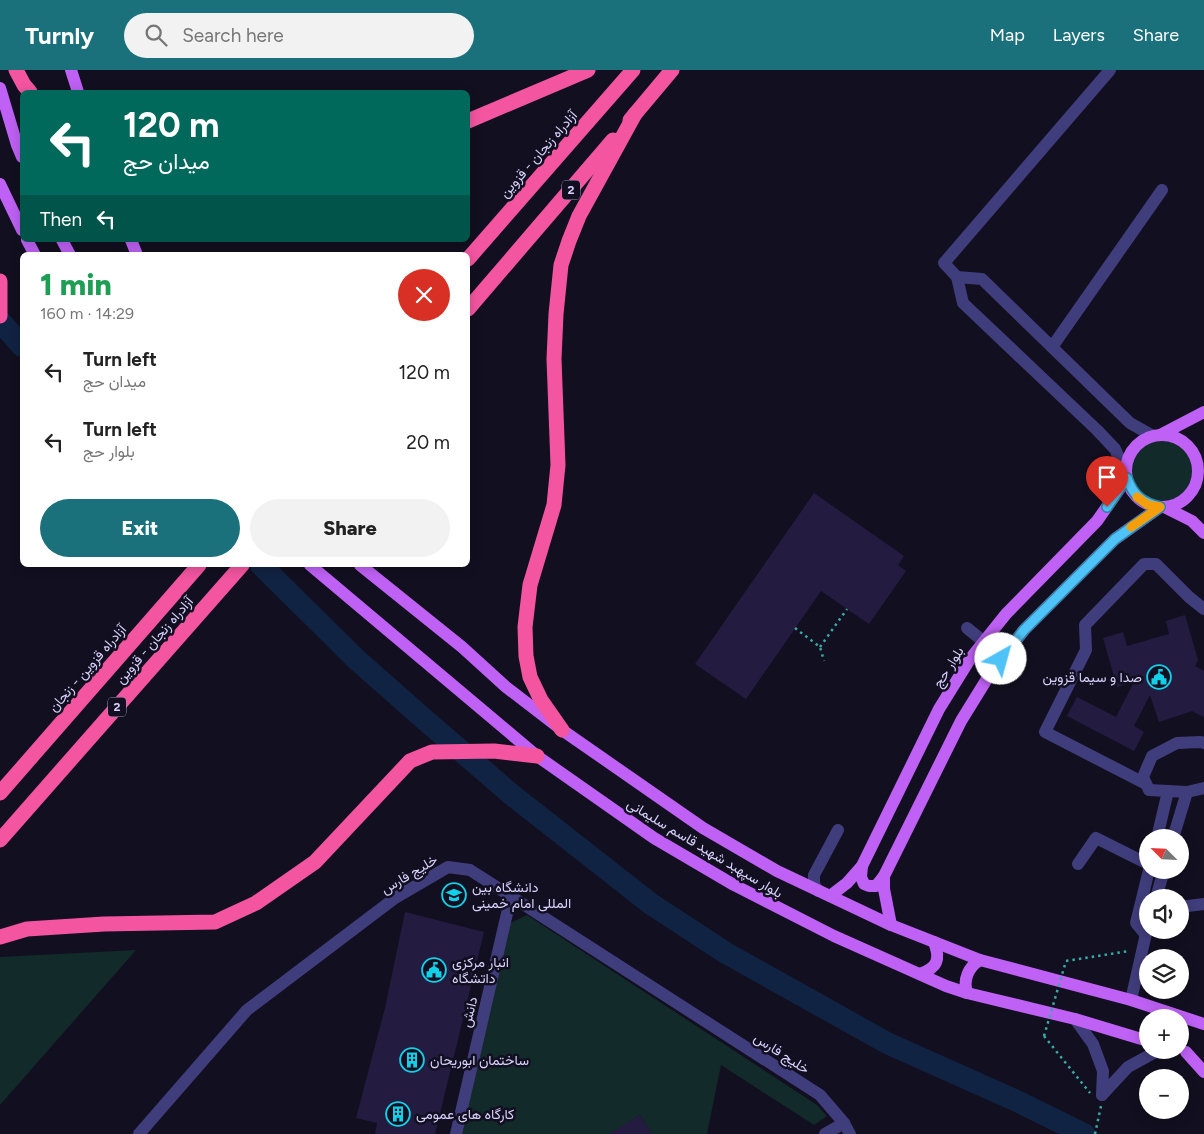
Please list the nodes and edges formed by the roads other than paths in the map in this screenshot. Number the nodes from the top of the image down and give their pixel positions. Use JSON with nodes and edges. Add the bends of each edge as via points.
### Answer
{"nodes":[{"id":1,"x":16,"y":70,"type":"edge"},
{"id":2,"x":72,"y":70,"type":"edge"},
{"id":3,"x":588,"y":70,"type":"edge"},
{"id":4,"x":633,"y":70,"type":"edge"},
{"id":5,"x":672,"y":70,"type":"edge"},
{"id":6,"x":1110,"y":70,"type":"edge"},
{"id":7,"x":0,"y":88,"type":"edge"},
{"id":8,"x":28,"y":90,"type":"edge"},
{"id":9,"x":77,"y":90,"type":"edge"},
{"id":10,"x":635,"y":114,"type":"junction"},
{"id":11,"x":470,"y":120,"type":"edge"},
{"id":12,"x":20,"y":152,"type":"edge"},
{"id":13,"x":0,"y":184,"type":"edge"},
{"id":14,"x":1162,"y":190,"type":"dead end"},
{"id":15,"x":20,"y":226,"type":"edge"},
{"id":16,"x":470,"y":257,"type":"edge"},
{"id":17,"x":957,"y":277,"type":"junction"},
{"id":18,"x":0,"y":281,"type":"edge"},
{"id":19,"x":470,"y":307,"type":"edge"},
{"id":20,"x":0,"y":316,"type":"edge"},
{"id":21,"x":1052,"y":347,"type":"junction"},
{"id":22,"x":1204,"y":412,"type":"edge"},
{"id":23,"x":1157,"y":436,"type":"junction"},
{"id":24,"x":1200,"y":467,"type":"edge"},
{"id":25,"x":1127,"y":476,"type":"junction"},
{"id":26,"x":1204,"y":487,"type":"edge"},
{"id":27,"x":1162,"y":507,"type":"junction"},
{"id":28,"x":1204,"y":533,"type":"edge"},
{"id":29,"x":197,"y":567,"type":"edge"},
{"id":30,"x":312,"y":567,"type":"edge"},
{"id":31,"x":362,"y":567,"type":"edge"},
{"id":32,"x":238,"y":570,"type":"edge"},
{"id":33,"x":1204,"y":609,"type":"edge"},
{"id":34,"x":967,"y":628,"type":"dead end"},
{"id":35,"x":983,"y":641,"type":"junction"},
{"id":36,"x":562,"y":730,"type":"junction"},
{"id":37,"x":1204,"y":743,"type":"edge"},
{"id":38,"x":537,"y":756,"type":"junction"},
{"id":39,"x":1146,"y":784,"type":"junction"},
{"id":40,"x":1204,"y":788,"type":"edge"},
{"id":41,"x":1168,"y":791,"type":"junction"},
{"id":42,"x":1186,"y":792,"type":"junction"},
{"id":43,"x":0,"y":793,"type":"edge"},
{"id":44,"x":1159,"y":829,"type":"edge"},
{"id":45,"x":1176,"y":829,"type":"edge"},
{"id":46,"x":838,"y":830,"type":"dead end"},
{"id":47,"x":0,"y":840,"type":"edge"},
{"id":48,"x":1139,"y":860,"type":"edge"},
{"id":49,"x":1078,"y":864,"type":"dead end"},
{"id":50,"x":862,"y":866,"type":"junction"},
{"id":51,"x":884,"y":876,"type":"junction"},
{"id":52,"x":818,"y":891,"type":"junction"},
{"id":53,"x":511,"y":896,"type":"junction"},
{"id":54,"x":830,"y":896,"type":"junction"},
{"id":55,"x":1204,"y":904,"type":"edge"},
{"id":56,"x":1189,"y":906,"type":"edge"},
{"id":57,"x":1139,"y":911,"type":"edge"},
{"id":58,"x":890,"y":925,"type":"junction"},
{"id":59,"x":1139,"y":925,"type":"edge"},
{"id":60,"x":0,"y":937,"type":"edge"},
{"id":61,"x":1144,"y":939,"type":"edge"},
{"id":62,"x":934,"y":942,"type":"junction"},
{"id":63,"x":980,"y":960,"type":"junction"},
{"id":64,"x":920,"y":974,"type":"junction"},
{"id":65,"x":967,"y":993,"type":"junction"},
{"id":66,"x":1131,"y":1000,"type":"junction"},
{"id":67,"x":1075,"y":1019,"type":"junction"},
{"id":68,"x":1202,"y":1023,"type":"edge"},
{"id":69,"x":1139,"y":1038,"type":"edge"},
{"id":70,"x":1189,"y":1053,"type":"edge"},
{"id":71,"x":1189,"y":1058,"type":"edge"},
{"id":72,"x":1204,"y":1058,"type":"edge"},
{"id":73,"x":1143,"y":1059,"type":"edge"},
{"id":74,"x":1204,"y":1072,"type":"edge"},
{"id":75,"x":847,"y":1128,"type":"edge"},
{"id":76,"x":139,"y":1134,"type":"edge"},
{"id":77,"x":456,"y":1134,"type":"edge"},
{"id":78,"x":825,"y":1134,"type":"edge"}],
"edges":[{"from":1,"to":8,"type":"highway"},
{"from":2,"to":9,"type":"main road"},
{"from":3,"to":11,"type":"highway"},
{"from":4,"to":16,"type":"highway","name":"آزادراه زنجان - قزوین","number":"2"},
{"from":5,"to":10,"type":"highway","number":"2"},
{"from":6,"to":17,"type":"street","via":[[944,262]]},
{"from":7,"to":12,"type":"main road"},
{"from":10,"to":19,"type":"highway","number":"2"},
{"from":10,"to":36,"type":"highway","via":[[579,216],[569,241],[562,265],[556,314],[556,489],[530,585],[525,627],[530,677]]},
{"from":13,"to":15,"type":"main road"},
{"from":14,"to":21,"type":"street"},
{"from":17,"to":21,"type":"street","via":[[982,278]]},
{"from":17,"to":25,"type":"street","via":[[963,303],[1115,448]]},
{"from":18,"to":20,"type":"highway"},
{"from":21,"to":23,"type":"street","via":[[1130,423]]},
{"from":22,"to":23,"type":"main road"},
{"from":23,"to":24,"type":"main road","via":[[1174,437],[1186,444]]},
{"from":23,"to":25,"type":"main road","via":[[1133,450]]},
{"from":24,"to":26,"type":"main road"},
{"from":24,"to":27,"type":"main road","via":[[1188,497],[1177,504]]},
{"from":25,"to":27,"type":"main road","via":[[1138,499],[1148,505]]},
{"from":25,"to":35,"type":"main road","name":"بلوار حج","via":[[1097,521]]},
{"from":27,"to":28,"type":"main road","via":[[1192,521]]},
{"from":27,"to":51,"type":"main road","via":[[1115,539],[1024,630],[990,674],[961,720]]},
{"from":29,"to":43,"type":"highway","name":"آزادراه قزوین - زنجان","number":"2"},
{"from":30,"to":38,"type":"main road","name":"بلوار سپهبد شهید قاسم سلیمانی"},
{"from":31,"to":36,"type":"main road","name":"بلوار سپهبد شهید قاسم سلیمانی"},
{"from":32,"to":47,"type":"highway","name":"آزادراه زنجان - قزوین","number":"2"},
{"from":33,"to":39,"type":"street","via":[[1156,564],[1144,564],[1085,625],[1086,650],[1045,732]]},
{"from":34,"to":35,"type":"street"},
{"from":35,"to":50,"type":"main road","name":"بلوار حج","via":[[939,709]]},
{"from":36,"to":52,"type":"main road","name":"بلوار سپهبد شهید قاسم سلیمانی","via":[[703,828]]},
{"from":37,"to":39,"type":"street","via":[[1178,744],[1152,756],[1143,778]]},
{"from":38,"to":60,"type":"highway","via":[[432,752],[410,760],[315,862],[256,903],[215,922],[36,928]]},
{"from":38,"to":64,"type":"main road","name":"بلوار سپهبد شهید قاسم سلیمانی","via":[[654,838],[734,885],[834,936]]},
{"from":39,"to":41,"type":"street","via":[[1150,790]]},
{"from":40,"to":42,"type":"street"},
{"from":41,"to":42,"type":"street"},
{"from":41,"to":44,"type":"street"},
{"from":42,"to":45,"type":"street"},
{"from":46,"to":52,"type":"street","via":[[814,875]]},
{"from":48,"to":49,"type":"street","via":[[1096,838]]},
{"from":50,"to":51,"type":"main road","via":[[864,884],[876,886]]},
{"from":50,"to":54,"type":"main road","name":"بلوار حج"},
{"from":51,"to":58,"type":"main road"},
{"from":52,"to":54,"type":"main road","name":"بلوار سپهبد شهید قاسم سلیمانی"},
{"from":53,"to":75,"type":"street","name":"خلیج فارس","via":[[820,1095]]},
{"from":53,"to":76,"type":"street","name":"خلیج فارس","via":[[470,870],[448,867],[395,898],[247,1010]]},
{"from":53,"to":77,"type":"street","name":"دانش"},
{"from":54,"to":58,"type":"main road","name":"بلوار سپهبد شهید قاسم سلیمانی"},
{"from":55,"to":56,"type":"street"},
{"from":57,"to":59,"type":"street","via":[[1136,923]]},
{"from":58,"to":62,"type":"main road","name":"بلوار سپهبد شهید قاسم سلیمانی"},
{"from":61,"to":66,"type":"street"},
{"from":62,"to":63,"type":"main road","name":"بلوار سپهبد شهید قاسم سلیمانی"},
{"from":62,"to":64,"type":"main road","via":[[938,958],[935,966]]},
{"from":63,"to":65,"type":"main road","via":[[969,970],[965,986]]},
{"from":63,"to":66,"type":"main road","name":"بلوار سپهبد شهید قاسم سلیمانی"},
{"from":64,"to":65,"type":"main road","name":"بلوار سپهبد شهید قاسم سلیمانی"},
{"from":65,"to":67,"type":"main road","name":"بلوار سپهبد شهید قاسم سلیمانی"},
{"from":66,"to":68,"type":"main road","name":"بلوار سپهبد شهید قاسم سلیمانی"},
{"from":67,"to":69,"type":"main road","name":"بلوار سپهبد شهید قاسم سلیمانی"},
{"from":67,"to":73,"type":"street","via":[[1093,1044],[1103,1070],[1102,1095],[1128,1067]]},
{"from":70,"to":72,"type":"main road"},
{"from":71,"to":74,"type":"main road"},
{"from":75,"to":78,"type":"street"}]}
